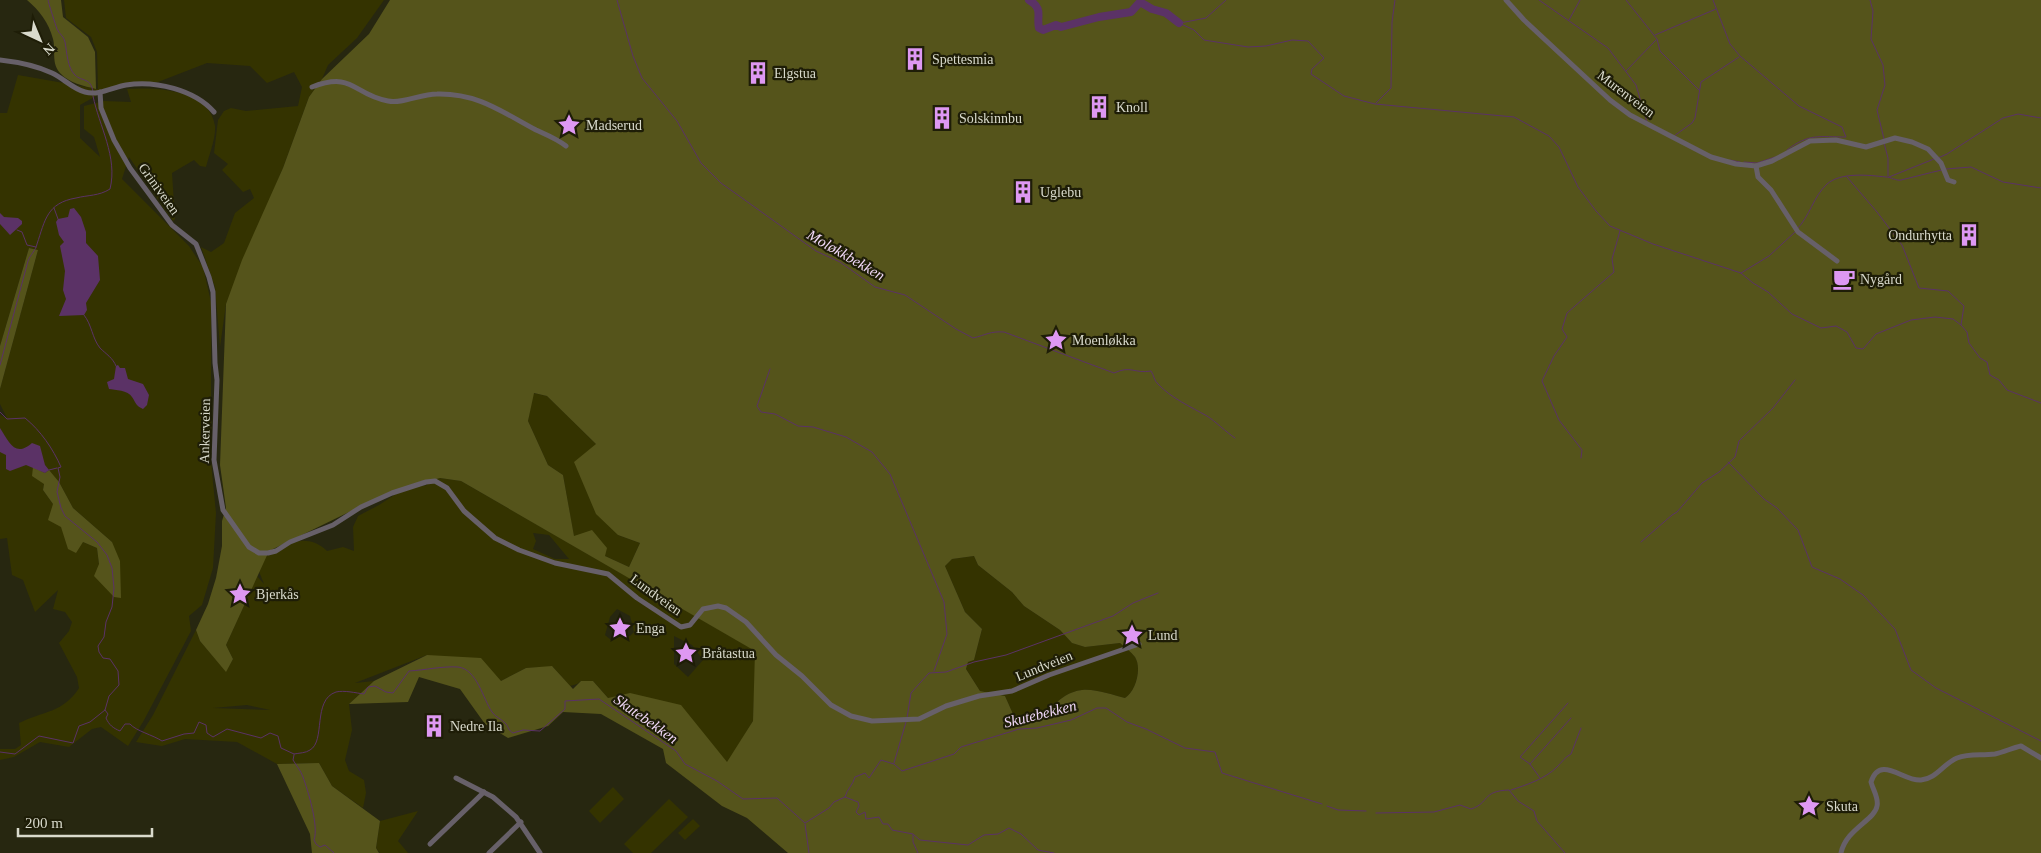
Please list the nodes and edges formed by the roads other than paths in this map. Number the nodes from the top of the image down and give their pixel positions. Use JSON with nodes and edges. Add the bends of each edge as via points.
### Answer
{"nodes":[{"id":1,"x":1506,"y":0,"type":"edge"},
{"id":2,"x":0,"y":60,"type":"edge"},
{"id":3,"x":312,"y":88,"type":"dead end"},
{"id":4,"x":95,"y":93,"type":"junction"},
{"id":5,"x":214,"y":112,"type":"dead end"},
{"id":6,"x":566,"y":146,"type":"dead end"},
{"id":7,"x":1756,"y":166,"type":"junction"},
{"id":8,"x":1954,"y":182,"type":"dead end"},
{"id":9,"x":1837,"y":261,"type":"dead end"},
{"id":10,"x":218,"y":380,"type":"joint"},
{"id":11,"x":224,"y":513,"type":"joint"},
{"id":12,"x":1139,"y":644,"type":"dead end"},
{"id":13,"x":2041,"y":758,"type":"edge"},
{"id":14,"x":456,"y":778,"type":"dead end"},
{"id":15,"x":484,"y":792,"type":"junction"},
{"id":16,"x":521,"y":822,"type":"junction"},
{"id":17,"x":430,"y":844,"type":"dead end"},
{"id":18,"x":489,"y":853,"type":"edge"},
{"id":19,"x":540,"y":853,"type":"edge"},
{"id":20,"x":1841,"y":853,"type":"edge"}],
"edges":[{"from":1,"to":7,"type":"street","name":"Murenveien","via":[[1581,73],[1630,115],[1711,157]]},
{"from":2,"to":4,"type":"street","via":[[23,63],[52,73],[84,92]]},
{"from":3,"to":6,"type":"street","via":[[336,80],[388,101],[422,95],[467,96],[483,101]]},
{"from":4,"to":5,"type":"street","via":[[128,85],[161,86],[202,100]]},
{"from":4,"to":10,"type":"street","name":"Griniveien","via":[[114,140],[130,168],[172,225],[196,244],[213,292],[214,363]]},
{"from":7,"to":8,"type":"street","name":"Murenveien","via":[[1810,141],[1836,140],[1866,147],[1896,138],[1928,149],[1937,156],[1948,180]]},
{"from":7,"to":9,"type":"street","via":[[1758,177],[1771,190],[1798,232]]},
{"from":10,"to":11,"type":"street","name":"Ankerveien","via":[[214,460]]},
{"from":11,"to":12,"type":"street","name":"Lundveien","via":[[249,547],[259,553],[268,553],[333,525],[392,492],[435,481],[447,488],[464,511],[495,538],[555,564],[608,574],[681,627],[690,625],[704,609],[711,607],[734,612],[825,700],[861,720],[919,719],[946,706],[1012,691]]},
{"from":13,"to":20,"type":"street","via":[[2021,746],[1997,753],[1965,755],[1954,759],[1934,776],[1918,781],[1883,769],[1877,772],[1872,782],[1877,800],[1875,810],[1848,836]]},
{"from":14,"to":15,"type":"street"},
{"from":15,"to":16,"type":"street"},
{"from":15,"to":17,"type":"street"},
{"from":16,"to":18,"type":"street"},
{"from":16,"to":19,"type":"street"}]}
